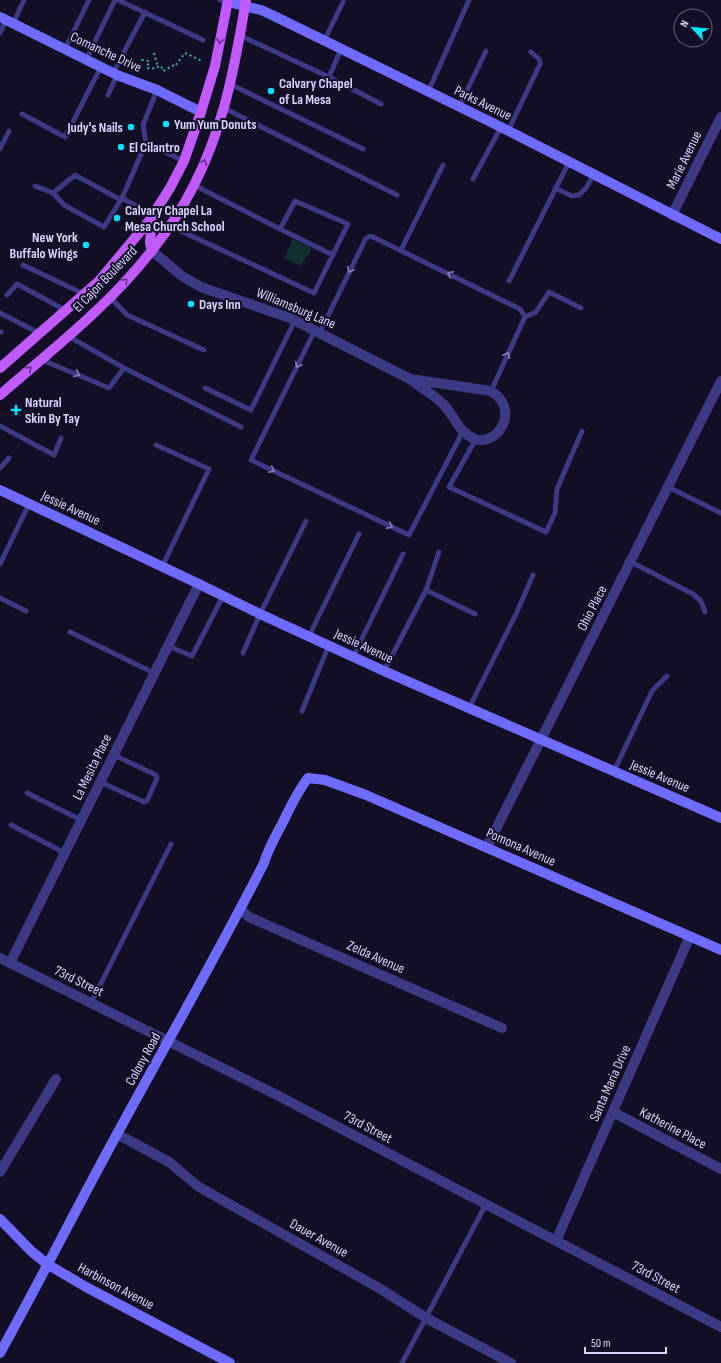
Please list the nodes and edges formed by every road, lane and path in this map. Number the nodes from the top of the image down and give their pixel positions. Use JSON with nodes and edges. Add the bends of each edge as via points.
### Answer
{"nodes":[{"id":1,"x":24,"y":0,"type":"edge"},
{"id":2,"x":89,"y":0,"type":"edge"},
{"id":3,"x":116,"y":0,"type":"edge"},
{"id":4,"x":469,"y":0,"type":"edge"},
{"id":5,"x":225,"y":1,"type":"edge"},
{"id":6,"x":343,"y":2,"type":"dead end"},
{"id":7,"x":245,"y":3,"type":"edge"},
{"id":8,"x":144,"y":12,"type":"junction"},
{"id":9,"x":7,"y":20,"type":"edge"},
{"id":10,"x":0,"y":33,"type":"edge"},
{"id":11,"x":240,"y":35,"type":"junction"},
{"id":12,"x":203,"y":40,"type":"dead end"},
{"id":13,"x":324,"y":41,"type":"junction"},
{"id":14,"x":66,"y":49,"type":"junction"},
{"id":15,"x":341,"y":49,"type":"junction"},
{"id":16,"x":486,"y":51,"type":"dead end"},
{"id":17,"x":531,"y":52,"type":"dead end"},
{"id":18,"x":154,"y":53,"type":"dead end"},
{"id":19,"x":86,"y":60,"type":"junction"},
{"id":20,"x":202,"y":61,"type":"dead end"},
{"id":21,"x":101,"y":67,"type":"junction"},
{"id":22,"x":158,"y":67,"type":"junction"},
{"id":23,"x":136,"y":70,"type":"dead end"},
{"id":24,"x":115,"y":74,"type":"junction"},
{"id":25,"x":329,"y":77,"type":"junction"},
{"id":26,"x":230,"y":84,"type":"junction"},
{"id":27,"x":157,"y":90,"type":"junction"},
{"id":28,"x":428,"y":92,"type":"junction"},
{"id":29,"x":108,"y":95,"type":"dead end"},
{"id":30,"x":381,"y":104,"type":"dead end"},
{"id":31,"x":459,"y":107,"type":"junction"},
{"id":32,"x":224,"y":108,"type":"junction"},
{"id":33,"x":201,"y":112,"type":"junction"},
{"id":34,"x":22,"y":114,"type":"dead end"},
{"id":35,"x":721,"y":117,"type":"edge"},
{"id":36,"x":504,"y":129,"type":"junction"},
{"id":37,"x":9,"y":131,"type":"dead end"},
{"id":38,"x":146,"y":143,"type":"junction"},
{"id":39,"x":0,"y":149,"type":"edge"},
{"id":40,"x":363,"y":149,"type":"dead end"},
{"id":41,"x":184,"y":161,"type":"junction"},
{"id":42,"x":569,"y":162,"type":"junction"},
{"id":43,"x":443,"y":165,"type":"dead end"},
{"id":44,"x":594,"y":174,"type":"junction"},
{"id":45,"x":473,"y":179,"type":"dead end"},
{"id":46,"x":194,"y":185,"type":"junction"},
{"id":47,"x":35,"y":186,"type":"dead end"},
{"id":48,"x":555,"y":188,"type":"junction"},
{"id":49,"x":53,"y":193,"type":"junction"},
{"id":50,"x":397,"y":194,"type":"dead end"},
{"id":51,"x":122,"y":199,"type":"junction"},
{"id":52,"x":672,"y":215,"type":"junction"},
{"id":53,"x":152,"y":216,"type":"junction"},
{"id":54,"x":170,"y":226,"type":"junction"},
{"id":55,"x":280,"y":229,"type":"junction"},
{"id":56,"x":721,"y":239,"type":"edge"},
{"id":57,"x":401,"y":250,"type":"junction"},
{"id":58,"x":152,"y":251,"type":"junction"},
{"id":59,"x":333,"y":254,"type":"junction"},
{"id":60,"x":23,"y":265,"type":"dead end"},
{"id":61,"x":509,"y":281,"type":"dead end"},
{"id":62,"x":84,"y":294,"type":"junction"},
{"id":63,"x":7,"y":295,"type":"dead end"},
{"id":64,"x":110,"y":297,"type":"junction"},
{"id":65,"x":581,"y":308,"type":"dead end"},
{"id":66,"x":65,"y":310,"type":"junction"},
{"id":67,"x":0,"y":313,"type":"edge"},
{"id":68,"x":525,"y":317,"type":"junction"},
{"id":69,"x":295,"y":320,"type":"junction"},
{"id":70,"x":317,"y":331,"type":"junction"},
{"id":71,"x":39,"y":333,"type":"junction"},
{"id":72,"x":68,"y":336,"type":"junction"},
{"id":73,"x":204,"y":350,"type":"dead end"},
{"id":74,"x":41,"y":359,"type":"junction"},
{"id":75,"x":0,"y":368,"type":"edge"},
{"id":76,"x":124,"y":368,"type":"junction"},
{"id":77,"x":410,"y":379,"type":"junction"},
{"id":78,"x":721,"y":381,"type":"edge"},
{"id":79,"x":205,"y":388,"type":"dead end"},
{"id":80,"x":491,"y":391,"type":"junction"},
{"id":81,"x":0,"y":395,"type":"edge"},
{"id":82,"x":0,"y":426,"type":"edge"},
{"id":83,"x":241,"y":428,"type":"dead end"},
{"id":84,"x":462,"y":431,"type":"junction"},
{"id":85,"x":582,"y":431,"type":"dead end"},
{"id":86,"x":61,"y":438,"type":"dead end"},
{"id":87,"x":476,"y":439,"type":"junction"},
{"id":88,"x":156,"y":445,"type":"dead end"},
{"id":89,"x":9,"y":458,"type":"dead end"},
{"id":90,"x":0,"y":468,"type":"edge"},
{"id":91,"x":668,"y":487,"type":"junction"},
{"id":92,"x":0,"y":490,"type":"edge"},
{"id":93,"x":29,"y":504,"type":"junction"},
{"id":94,"x":721,"y":513,"type":"edge"},
{"id":95,"x":306,"y":522,"type":"dead end"},
{"id":96,"x":359,"y":534,"type":"dead end"},
{"id":97,"x":439,"y":552,"type":"dead end"},
{"id":98,"x":403,"y":554,"type":"dead end"},
{"id":99,"x":631,"y":562,"type":"junction"},
{"id":100,"x":0,"y":564,"type":"edge"},
{"id":101,"x":162,"y":567,"type":"junction"},
{"id":102,"x":533,"y":575,"type":"dead end"},
{"id":103,"x":199,"y":584,"type":"junction"},
{"id":104,"x":426,"y":590,"type":"junction"},
{"id":105,"x":223,"y":596,"type":"junction"},
{"id":106,"x":0,"y":598,"type":"edge"},
{"id":107,"x":26,"y":611,"type":"dead end"},
{"id":108,"x":705,"y":612,"type":"dead end"},
{"id":109,"x":260,"y":614,"type":"junction"},
{"id":110,"x":475,"y":614,"type":"dead end"},
{"id":111,"x":70,"y":632,"type":"dead end"},
{"id":112,"x":309,"y":636,"type":"junction"},
{"id":113,"x":328,"y":645,"type":"junction"},
{"id":114,"x":168,"y":646,"type":"junction"},
{"id":115,"x":243,"y":653,"type":"dead end"},
{"id":116,"x":353,"y":657,"type":"junction"},
{"id":117,"x":384,"y":671,"type":"junction"},
{"id":118,"x":154,"y":673,"type":"junction"},
{"id":119,"x":667,"y":676,"type":"dead end"},
{"id":120,"x":469,"y":708,"type":"junction"},
{"id":121,"x":302,"y":711,"type":"dead end"},
{"id":122,"x":541,"y":740,"type":"junction"},
{"id":123,"x":114,"y":755,"type":"junction"},
{"id":124,"x":614,"y":771,"type":"junction"},
{"id":125,"x":308,"y":778,"type":"joint"},
{"id":126,"x":100,"y":782,"type":"junction"},
{"id":127,"x":27,"y":793,"type":"dead end"},
{"id":128,"x":721,"y":818,"type":"edge"},
{"id":129,"x":81,"y":820,"type":"junction"},
{"id":130,"x":11,"y":824,"type":"dead end"},
{"id":131,"x":171,"y":844,"type":"dead end"},
{"id":132,"x":487,"y":847,"type":"junction"},
{"id":133,"x":65,"y":853,"type":"junction"},
{"id":134,"x":240,"y":909,"type":"junction"},
{"id":135,"x":690,"y":936,"type":"junction"},
{"id":136,"x":721,"y":950,"type":"edge"},
{"id":137,"x":0,"y":958,"type":"edge"},
{"id":138,"x":10,"y":963,"type":"junction"},
{"id":139,"x":91,"y":1003,"type":"junction"},
{"id":140,"x":502,"y":1028,"type":"dead end"},
{"id":141,"x":169,"y":1042,"type":"junction"},
{"id":142,"x":56,"y":1079,"type":"dead end"},
{"id":143,"x":613,"y":1112,"type":"junction"},
{"id":144,"x":117,"y":1134,"type":"junction"},
{"id":145,"x":721,"y":1169,"type":"edge"},
{"id":146,"x":0,"y":1172,"type":"edge"},
{"id":147,"x":486,"y":1204,"type":"junction"},
{"id":148,"x":0,"y":1219,"type":"edge"},
{"id":149,"x":556,"y":1241,"type":"junction"},
{"id":150,"x":48,"y":1264,"type":"junction"},
{"id":151,"x":426,"y":1318,"type":"junction"},
{"id":152,"x":721,"y":1327,"type":"edge"},
{"id":153,"x":0,"y":1353,"type":"edge"},
{"id":154,"x":230,"y":1363,"type":"edge"},
{"id":155,"x":402,"y":1363,"type":"edge"},
{"id":156,"x":511,"y":1363,"type":"edge"}],
"edges":[{"from":1,"to":9,"type":"lane"},
{"from":2,"to":14,"type":"lane"},
{"from":3,"to":8,"type":"lane"},
{"from":3,"to":19,"type":"lane"},
{"from":4,"to":28,"type":"lane"},
{"from":5,"to":7,"type":"street","name":"Parks Avenue"},
{"from":5,"to":33,"type":"main road","name":"El Cajon Boulevard","one_way":true,"via":[[215,66]]},
{"from":6,"to":13,"type":"lane"},
{"from":7,"to":11,"type":"main road","name":"El Cajon Boulevard"},
{"from":7,"to":13,"type":"street","name":"Parks Avenue"},
{"from":8,"to":12,"type":"lane"},
{"from":8,"to":24,"type":"lane"},
{"from":9,"to":10,"type":"lane"},
{"from":9,"to":14,"type":"street","name":"Comanche Drive"},
{"from":11,"to":25,"type":"lane"},
{"from":11,"to":26,"type":"main road","name":"El Cajon Boulevard"},
{"from":13,"to":15,"type":"street","name":"Parks Avenue"},
{"from":14,"to":19,"type":"street","name":"Comanche Drive"},
{"from":15,"to":25,"type":"lane"},
{"from":15,"to":28,"type":"street","name":"Parks Avenue"},
{"from":16,"to":31,"type":"lane"},
{"from":17,"to":36,"type":"lane","via":[[540,60],[540,64]]},
{"from":18,"to":22,"type":"path"},
{"from":19,"to":21,"type":"street","name":"Comanche Drive"},
{"from":20,"to":22,"type":"path","via":[[185,53],[175,66],[163,71],[161,66]]},
{"from":21,"to":24,"type":"street","name":"Comanche Drive"},
{"from":21,"to":34,"type":"lane","via":[[65,137]]},
{"from":22,"to":23,"type":"path","via":[[147,68],[149,61],[142,60]]},
{"from":24,"to":27,"type":"street","name":"Comanche Drive"},
{"from":24,"to":29,"type":"lane"},
{"from":25,"to":30,"type":"lane"},
{"from":26,"to":32,"type":"main road","name":"El Cajon Boulevard"},
{"from":26,"to":40,"type":"lane"},
{"from":27,"to":33,"type":"street","name":"Comanche Drive"},
{"from":27,"to":38,"type":"lane","via":[[143,125]]},
{"from":28,"to":31,"type":"street","name":"Parks Avenue"},
{"from":31,"to":36,"type":"street","name":"Parks Avenue"},
{"from":46,"to":32,"type":"main road","name":"El Cajon Boulevard","one_way":true},
{"from":32,"to":50,"type":"lane"},
{"from":33,"to":41,"type":"main road","name":"El Cajon Boulevard"},
{"from":35,"to":52,"type":"street","name":"Marie Avenue"},
{"from":36,"to":42,"type":"street","name":"Parks Avenue"},
{"from":36,"to":45,"type":"lane"},
{"from":37,"to":39,"type":"lane"},
{"from":38,"to":41,"type":"lane"},
{"from":38,"to":51,"type":"lane"},
{"from":41,"to":53,"type":"main road","name":"El Cajon Boulevard"},
{"from":42,"to":44,"type":"street","name":"Parks Avenue"},
{"from":42,"to":48,"type":"lane"},
{"from":43,"to":57,"type":"lane"},
{"from":44,"to":48,"type":"lane","via":[[579,195],[572,196]]},
{"from":44,"to":52,"type":"street","name":"Parks Avenue"},
{"from":46,"to":54,"type":"main road","name":"El Cajon Boulevard"},
{"from":46,"to":55,"type":"lane"},
{"from":47,"to":49,"type":"lane"},
{"from":48,"to":61,"type":"lane"},
{"from":49,"to":51,"type":"lane","via":[[74,175]]},
{"from":49,"to":51,"type":"lane","via":[[64,205],[104,227]]},
{"from":51,"to":53,"type":"lane"},
{"from":52,"to":56,"type":"street","name":"Parks Avenue"},
{"from":53,"to":58,"type":"main road"},
{"from":53,"to":62,"type":"main road","name":"El Cajon Boulevard","via":[[99,281]]},
{"from":54,"to":58,"type":"main road","name":"El Cajon Boulevard"},
{"from":54,"to":59,"type":"lane","via":[[314,293]]},
{"from":55,"to":59,"type":"lane"},
{"from":55,"to":59,"type":"lane","via":[[295,201],[348,224]]},
{"from":68,"to":57,"type":"lane","one_way":true,"via":[[520,309]]},
{"from":57,"to":70,"type":"lane","one_way":true,"via":[[371,236],[366,238]]},
{"from":64,"to":58,"type":"main road","name":"El Cajon Boulevard","one_way":true},
{"from":58,"to":69,"type":"street","name":"Williamsburg Lane","via":[[182,276],[201,287]]},
{"from":60,"to":62,"type":"lane"},
{"from":62,"to":66,"type":"main road","name":"El Cajon Boulevard"},
{"from":63,"to":66,"type":"lane","via":[[16,284]]},
{"from":64,"to":72,"type":"main road","name":"El Cajon Boulevard"},
{"from":64,"to":73,"type":"lane","via":[[128,314]]},
{"from":65,"to":68,"type":"lane","via":[[549,292],[536,312]]},
{"from":66,"to":71,"type":"main road","name":"El Cajon Boulevard"},
{"from":67,"to":71,"type":"lane"},
{"from":80,"to":68,"type":"lane","one_way":true},
{"from":69,"to":70,"type":"street","name":"Williamsburg Lane"},
{"from":69,"to":79,"type":"lane","via":[[251,410]]},
{"from":70,"to":77,"type":"street","name":"Williamsburg Lane"},
{"from":70,"to":84,"type":"lane","one_way":true,"via":[[251,460],[409,535]]},
{"from":71,"to":75,"type":"main road","name":"El Cajon Boulevard"},
{"from":72,"to":74,"type":"main road","name":"El Cajon Boulevard"},
{"from":72,"to":76,"type":"lane"},
{"from":74,"to":76,"type":"lane","one_way":true,"via":[[109,388]]},
{"from":81,"to":74,"type":"main road","name":"El Cajon Boulevard","one_way":true},
{"from":76,"to":83,"type":"lane"},
{"from":77,"to":80,"type":"street","name":"Williamsburg Lane"},
{"from":77,"to":84,"type":"street","name":"Williamsburg Lane","via":[[444,405]]},
{"from":78,"to":91,"type":"street","name":"Ohio Place"},
{"from":80,"to":87,"type":"street","via":[[500,398],[506,415],[499,431],[494,435],[482,440]]},
{"from":82,"to":86,"type":"lane","via":[[54,455]]},
{"from":84,"to":87,"type":"street","name":"Williamsburg Lane"},
{"from":85,"to":87,"type":"lane","via":[[558,489],[555,513],[546,532],[449,487]]},
{"from":88,"to":101,"type":"lane","via":[[209,469]]},
{"from":89,"to":90,"type":"lane"},
{"from":91,"to":94,"type":"lane"},
{"from":91,"to":99,"type":"street","name":"Ohio Place"},
{"from":92,"to":93,"type":"street","name":"Jessie Avenue"},
{"from":93,"to":100,"type":"lane"},
{"from":93,"to":101,"type":"street","name":"Jessie Avenue"},
{"from":95,"to":109,"type":"lane"},
{"from":96,"to":112,"type":"lane"},
{"from":97,"to":104,"type":"lane"},
{"from":98,"to":116,"type":"lane"},
{"from":99,"to":108,"type":"lane","via":[[693,594],[701,601]]},
{"from":99,"to":122,"type":"street","name":"Ohio Place"},
{"from":101,"to":103,"type":"street","name":"Jessie Avenue"},
{"from":102,"to":120,"type":"lane"},
{"from":103,"to":105,"type":"street","name":"Jessie Avenue"},
{"from":103,"to":114,"type":"street","name":"La Mesita Place"},
{"from":104,"to":110,"type":"lane"},
{"from":104,"to":117,"type":"lane"},
{"from":105,"to":109,"type":"street","name":"Jessie Avenue"},
{"from":105,"to":114,"type":"lane","via":[[192,656]]},
{"from":106,"to":107,"type":"lane"},
{"from":109,"to":112,"type":"street","name":"Jessie Avenue"},
{"from":109,"to":115,"type":"lane"},
{"from":111,"to":118,"type":"lane"},
{"from":112,"to":113,"type":"street","name":"Jessie Avenue"},
{"from":113,"to":116,"type":"street","name":"Jessie Avenue"},
{"from":113,"to":121,"type":"lane"},
{"from":114,"to":118,"type":"street","name":"La Mesita Place"},
{"from":116,"to":117,"type":"street","name":"Jessie Avenue"},
{"from":117,"to":120,"type":"street","name":"Jessie Avenue"},
{"from":118,"to":123,"type":"street","name":"La Mesita Place"},
{"from":119,"to":124,"type":"lane","via":[[652,691]]},
{"from":120,"to":122,"type":"street","name":"Jessie Avenue"},
{"from":122,"to":124,"type":"street","name":"Jessie Avenue"},
{"from":122,"to":132,"type":"street","name":"Ohio Place"},
{"from":123,"to":126,"type":"street","name":"La Mesita Place"},
{"from":123,"to":126,"type":"lane","via":[[156,775],[157,778],[146,801]]},
{"from":124,"to":128,"type":"street","name":"Jessie Avenue"},
{"from":125,"to":132,"type":"street","name":"Pomona Avenue","via":[[325,780],[361,793]]},
{"from":125,"to":134,"type":"street","name":"Colony Road","via":[[291,805]]},
{"from":126,"to":129,"type":"street","name":"La Mesita Place"},
{"from":127,"to":129,"type":"lane"},
{"from":129,"to":133,"type":"street","name":"La Mesita Place"},
{"from":130,"to":133,"type":"lane"},
{"from":131,"to":139,"type":"lane"},
{"from":132,"to":135,"type":"street","name":"Pomona Avenue"},
{"from":133,"to":138,"type":"street","name":"La Mesita Place"},
{"from":134,"to":140,"type":"street","name":"Zelda Avenue","via":[[249,917]]},
{"from":134,"to":141,"type":"street","name":"Colony Road"},
{"from":135,"to":136,"type":"street","name":"Pomona Avenue"},
{"from":135,"to":143,"type":"street","name":"Santa Maria Drive"},
{"from":137,"to":138,"type":"street","name":"73rd Street"},
{"from":138,"to":139,"type":"street","name":"73rd Street"},
{"from":139,"to":141,"type":"street","name":"73rd Street"},
{"from":141,"to":144,"type":"street","name":"Colony Road"},
{"from":141,"to":147,"type":"street","name":"73rd Street"},
{"from":142,"to":146,"type":"street"},
{"from":143,"to":145,"type":"street","name":"Katherine Place"},
{"from":143,"to":149,"type":"street","name":"Santa Maria Drive"},
{"from":144,"to":150,"type":"street","name":"Colony Road"},
{"from":144,"to":151,"type":"street","name":"Dauer Avenue","via":[[169,1162],[198,1187],[379,1288]]},
{"from":147,"to":149,"type":"street","name":"73rd Street"},
{"from":147,"to":151,"type":"lane"},
{"from":148,"to":150,"type":"street","name":"Harbinson Avenue","via":[[31,1251]]},
{"from":149,"to":152,"type":"street","name":"73rd Street"},
{"from":150,"to":153,"type":"street","name":"Colony Road"},
{"from":150,"to":154,"type":"street","name":"Harbinson Avenue"},
{"from":151,"to":155,"type":"lane"},
{"from":151,"to":156,"type":"street","name":"Dauer Avenue"}]}
